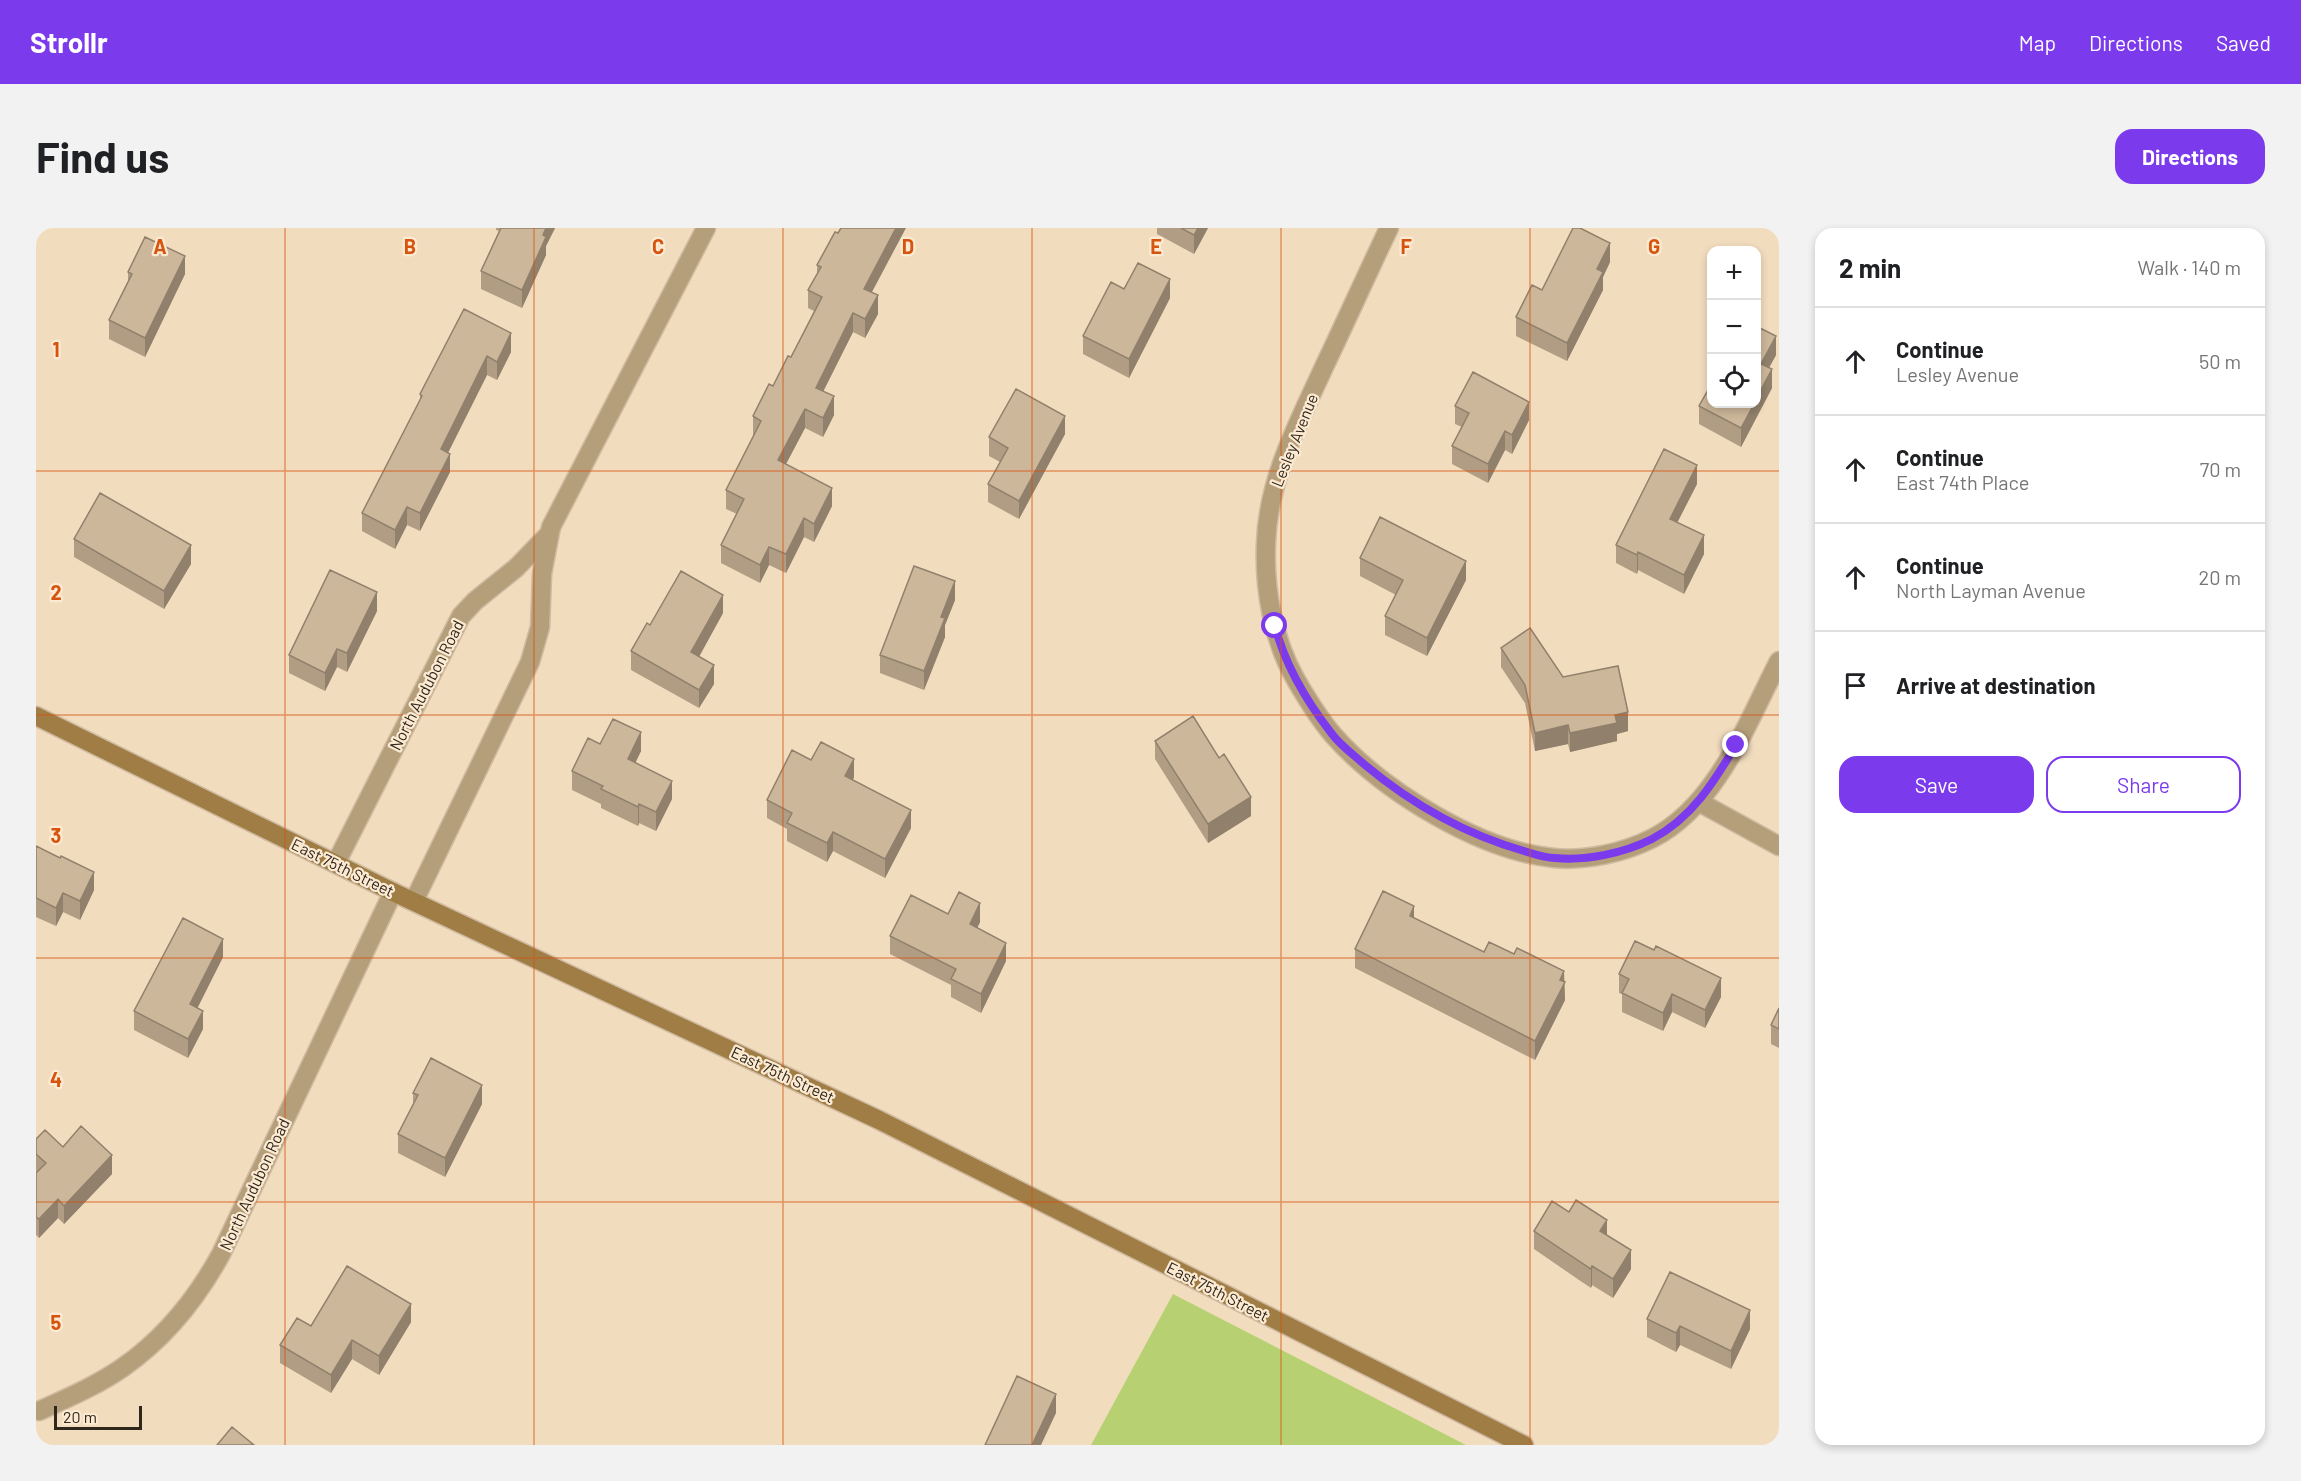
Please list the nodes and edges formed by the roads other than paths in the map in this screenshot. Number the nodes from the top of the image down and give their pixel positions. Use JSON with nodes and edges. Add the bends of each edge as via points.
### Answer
{"nodes":[{"id":1,"x":706,"y":228,"type":"edge"},
{"id":2,"x":1389,"y":228,"type":"edge"},
{"id":3,"x":550,"y":533,"type":"junction"},
{"id":4,"x":1779,"y":661,"type":"edge"},
{"id":5,"x":36,"y":716,"type":"edge"},
{"id":6,"x":1699,"y":802,"type":"junction"},
{"id":7,"x":1779,"y":846,"type":"edge"},
{"id":8,"x":336,"y":863,"type":"junction"},
{"id":9,"x":393,"y":892,"type":"junction"},
{"id":10,"x":414,"y":902,"type":"junction"},
{"id":11,"x":39,"y":1411,"type":"dead end"},
{"id":12,"x":1524,"y":1445,"type":"edge"}],
"edges":[{"from":1,"to":3,"type":"street","name":"North Audubon Road"},
{"from":2,"to":6,"type":"street","name":"Lesley Avenue","via":[[1281,465],[1268,517],[1266,558],[1271,613],[1294,677],[1332,734],[1351,754],[1406,797],[1490,842],[1555,858],[1608,854],[1654,838]]},
{"from":3,"to":8,"type":"street","name":"North Audubon Road","via":[[461,616]]},
{"from":3,"to":10,"type":"street","name":"North Audubon Road","via":[[542,574],[539,634],[530,662]]},
{"from":4,"to":6,"type":"street","name":"Lesley Avenue","via":[[1715,781]]},
{"from":5,"to":8,"type":"street","name":"East 75th Street"},
{"from":6,"to":7,"type":"street"},
{"from":8,"to":9,"type":"street","name":"East 75th Street"},
{"from":9,"to":10,"type":"street","name":"East 75th Street"},
{"from":9,"to":11,"type":"street","name":"North Audubon Road","via":[[221,1254],[200,1289],[164,1333],[120,1369]]},
{"from":10,"to":12,"type":"street","name":"East 75th Street","via":[[879,1120]]}]}
